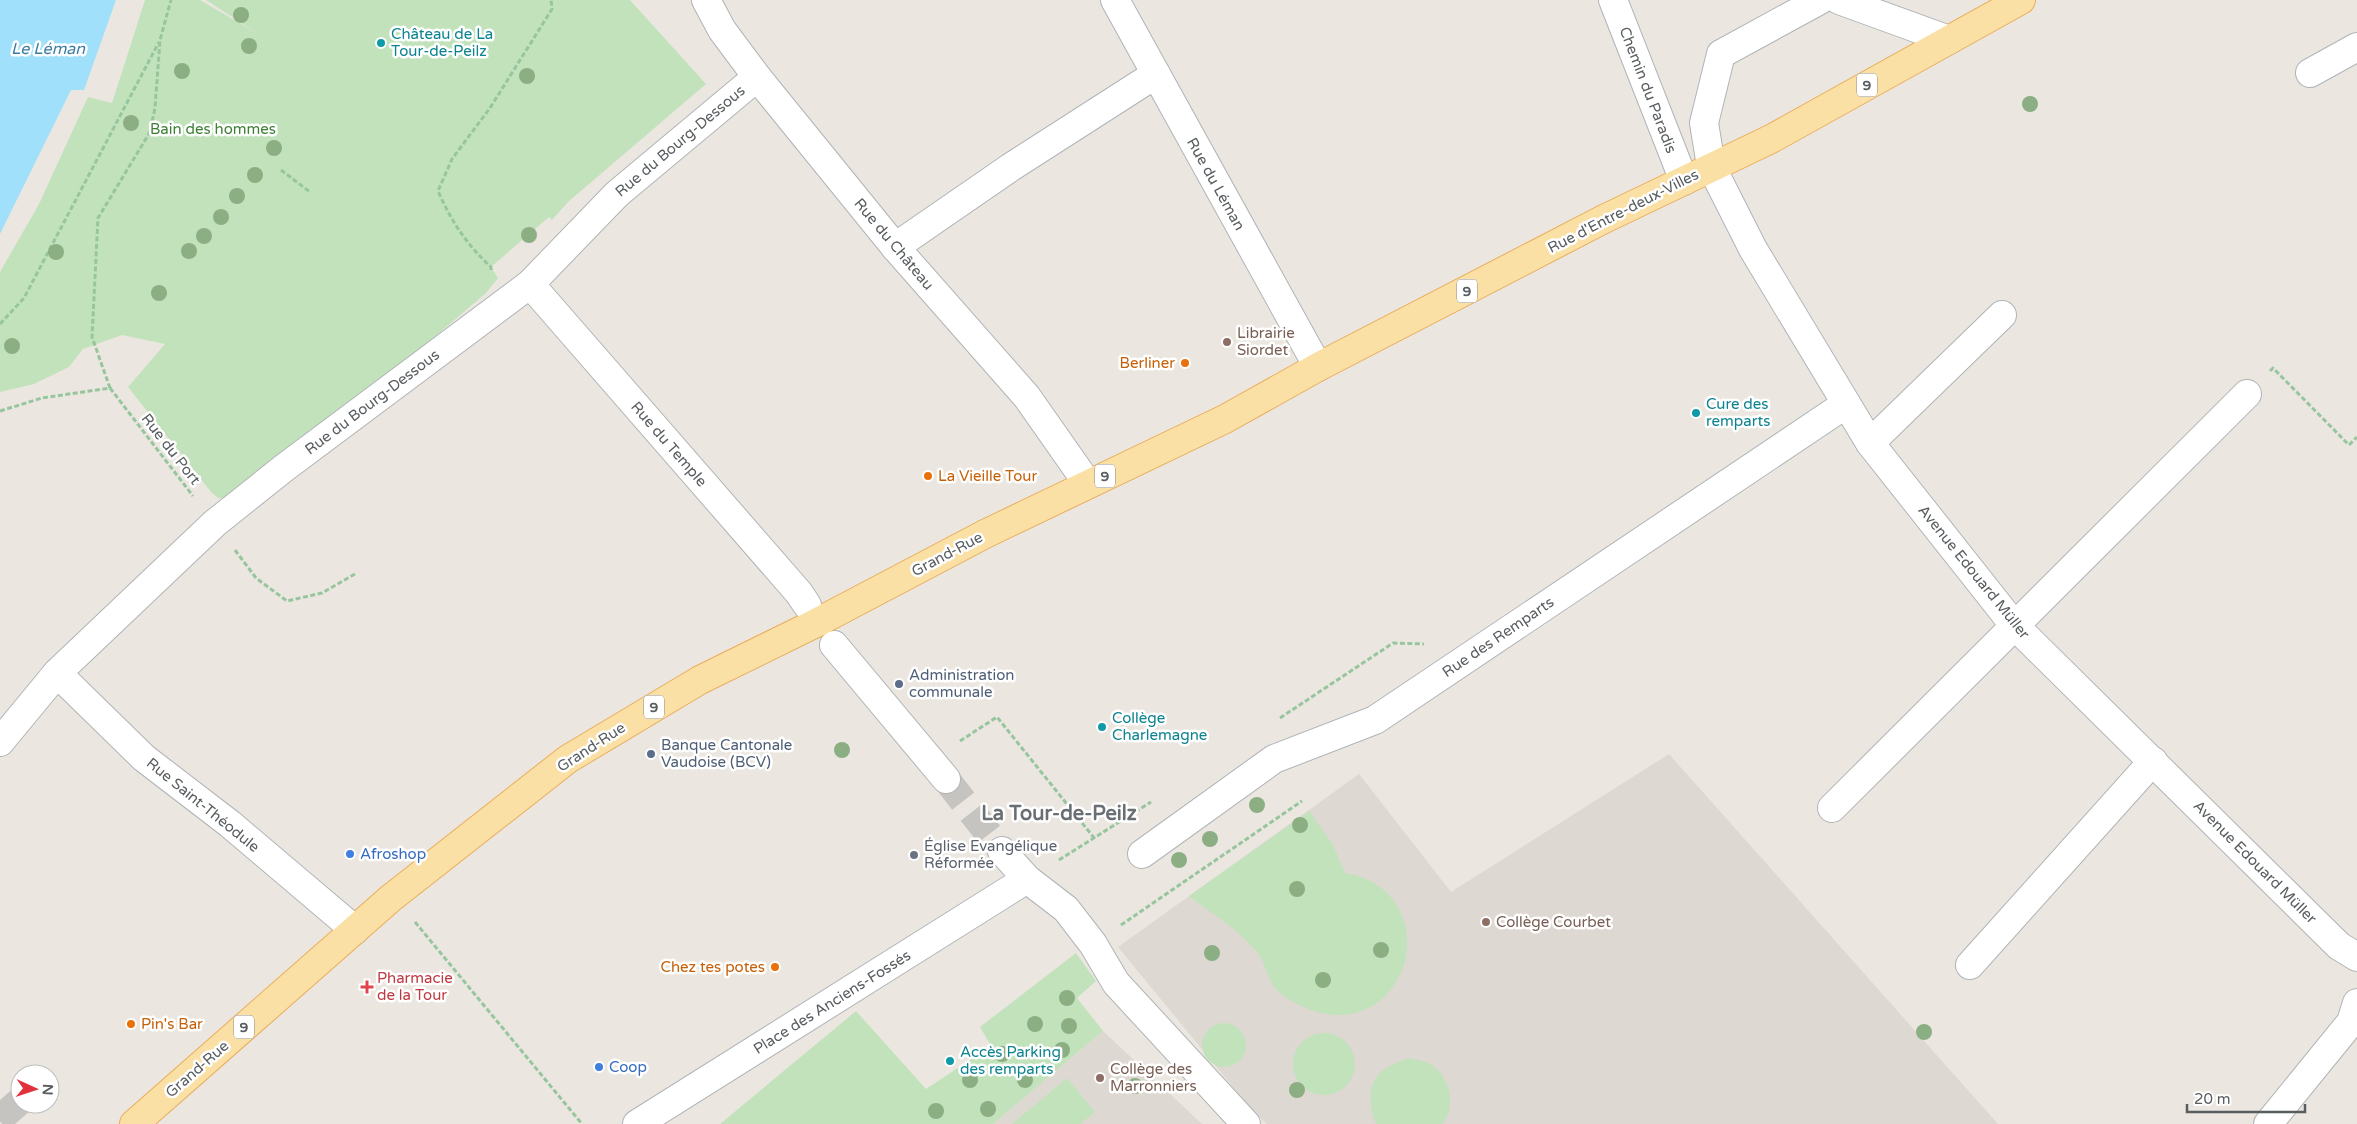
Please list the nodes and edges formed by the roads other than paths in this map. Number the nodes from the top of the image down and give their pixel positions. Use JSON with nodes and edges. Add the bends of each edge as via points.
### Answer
{"nodes":[{"id":1,"x":706,"y":0,"type":"edge"},
{"id":2,"x":1115,"y":0,"type":"edge"},
{"id":3,"x":1613,"y":0,"type":"edge"},
{"id":4,"x":1820,"y":0,"type":"edge"},
{"id":5,"x":1839,"y":0,"type":"edge"},
{"id":6,"x":2020,"y":0,"type":"edge"},
{"id":7,"x":1949,"y":40,"type":"junction"},
{"id":8,"x":2357,"y":47,"type":"edge"},
{"id":9,"x":2310,"y":73,"type":"dead end"},
{"id":10,"x":1156,"y":74,"type":"junction"},
{"id":11,"x":757,"y":77,"type":"junction"},
{"id":12,"x":1711,"y":166,"type":"junction"},
{"id":13,"x":1684,"y":181,"type":"junction"},
{"id":14,"x":895,"y":247,"type":"junction"},
{"id":15,"x":530,"y":284,"type":"junction"},
{"id":16,"x":2002,"y":315,"type":"dead end"},
{"id":17,"x":1318,"y":367,"type":"junction"},
{"id":18,"x":2247,"y":394,"type":"road end"},
{"id":19,"x":1846,"y":404,"type":"junction"},
{"id":20,"x":1225,"y":419,"type":"joint"},
{"id":21,"x":1870,"y":443,"type":"junction"},
{"id":22,"x":1088,"y":484,"type":"junction"},
{"id":23,"x":807,"y":605,"type":"dead end"},
{"id":24,"x":2014,"y":625,"type":"junction"},
{"id":25,"x":834,"y":645,"type":"dead end"},
{"id":26,"x":57,"y":673,"type":"junction"},
{"id":27,"x":0,"y":742,"type":"edge"},
{"id":28,"x":2153,"y":761,"type":"junction"},
{"id":29,"x":938,"y":770,"type":"tunnel mouth"},
{"id":30,"x":1832,"y":808,"type":"dead end"},
{"id":31,"x":1002,"y":850,"type":"tunnel mouth"},
{"id":32,"x":1142,"y":854,"type":"dead end"},
{"id":33,"x":1026,"y":879,"type":"junction"},
{"id":34,"x":355,"y":930,"type":"junction"},
{"id":35,"x":2357,"y":956,"type":"edge"},
{"id":36,"x":1970,"y":964,"type":"dead end"},
{"id":37,"x":2357,"y":1003,"type":"edge"},
{"id":38,"x":670,"y":1116,"type":"edge"},
{"id":39,"x":134,"y":1124,"type":"edge"},
{"id":40,"x":637,"y":1124,"type":"edge"},
{"id":41,"x":1246,"y":1124,"type":"edge"},
{"id":42,"x":2268,"y":1124,"type":"edge"}],
"edges":[{"from":1,"to":11,"type":"street","name":"Rue du Château","via":[[722,30]]},
{"from":2,"to":10,"type":"street","name":"Rue du Léman"},
{"from":3,"to":13,"type":"street","name":"Chemin du Paradis"},
{"from":4,"to":12,"type":"street","name":"Avenue Edouard Müller","via":[[1721,54],[1704,123]]},
{"from":5,"to":7,"type":"street"},
{"from":6,"to":7,"type":"main road","name":"Rue d'Entre-deux-Villes","number":"9"},
{"from":7,"to":12,"type":"main road","name":"Rue d'Entre-deux-Villes","number":"9","via":[[1771,139]]},
{"from":8,"to":9,"type":"street"},
{"from":10,"to":14,"type":"street","via":[[1011,167]]},
{"from":10,"to":17,"type":"street","name":"Rue du Léman"},
{"from":11,"to":14,"type":"street","name":"Rue du Château"},
{"from":11,"to":15,"type":"street","name":"Rue du Bourg-Dessous","via":[[616,194]]},
{"from":12,"to":13,"type":"main road","name":"Rue d'Entre-deux-Villes","number":"9"},
{"from":12,"to":19,"type":"street","name":"Avenue Edouard Müller","via":[[1753,249]]},
{"from":13,"to":17,"type":"main road","name":"Rue d'Entre-deux-Villes","number":"9"},
{"from":14,"to":22,"type":"street","name":"Rue du Château","via":[[1027,397]]},
{"from":15,"to":23,"type":"street","name":"Rue du Temple"},
{"from":15,"to":26,"type":"street","name":"Rue du Bourg-Dessous","via":[[215,523]]},
{"from":16,"to":21,"type":"street"},
{"from":17,"to":20,"type":"main road","name":"Rue d'Entre-deux-Villes","number":"9"},
{"from":18,"to":24,"type":"street"},
{"from":19,"to":21,"type":"street","name":"Avenue Edouard Müller"},
{"from":19,"to":32,"type":"street","name":"Rue des Remparts","via":[[1375,720],[1274,760]]},
{"from":20,"to":22,"type":"main road","name":"Grand-Rue","number":"9"},
{"from":21,"to":24,"type":"street","name":"Avenue Edouard Müller"},
{"from":22,"to":34,"type":"main road","name":"Grand-Rue","number":"9","via":[[700,680],[576,754],[391,898]]},
{"from":24,"to":28,"type":"street","name":"Avenue Edouard Müller"},
{"from":24,"to":30,"type":"street"},
{"from":25,"to":29,"type":"street"},
{"from":26,"to":27,"type":"street","name":"Rue du Bourg-Dessous"},
{"from":26,"to":34,"type":"street","name":"Rue Saint-Théodule","via":[[144,758],[230,824]]},
{"from":28,"to":35,"type":"street","name":"Avenue Edouard Müller","via":[[2339,946]]},
{"from":28,"to":36,"type":"street"},
{"from":31,"to":33,"type":"street"},
{"from":33,"to":38,"type":"street","name":"Place des Anciens-Fossés"},
{"from":33,"to":41,"type":"street","via":[[1066,909],[1093,944],[1116,983]]},
{"from":34,"to":39,"type":"main road","name":"Grand-Rue","number":"9"},
{"from":37,"to":42,"type":"street","via":[[2351,1022]]},
{"from":38,"to":40,"type":"street","name":"Place des Anciens-Fossés"}]}
